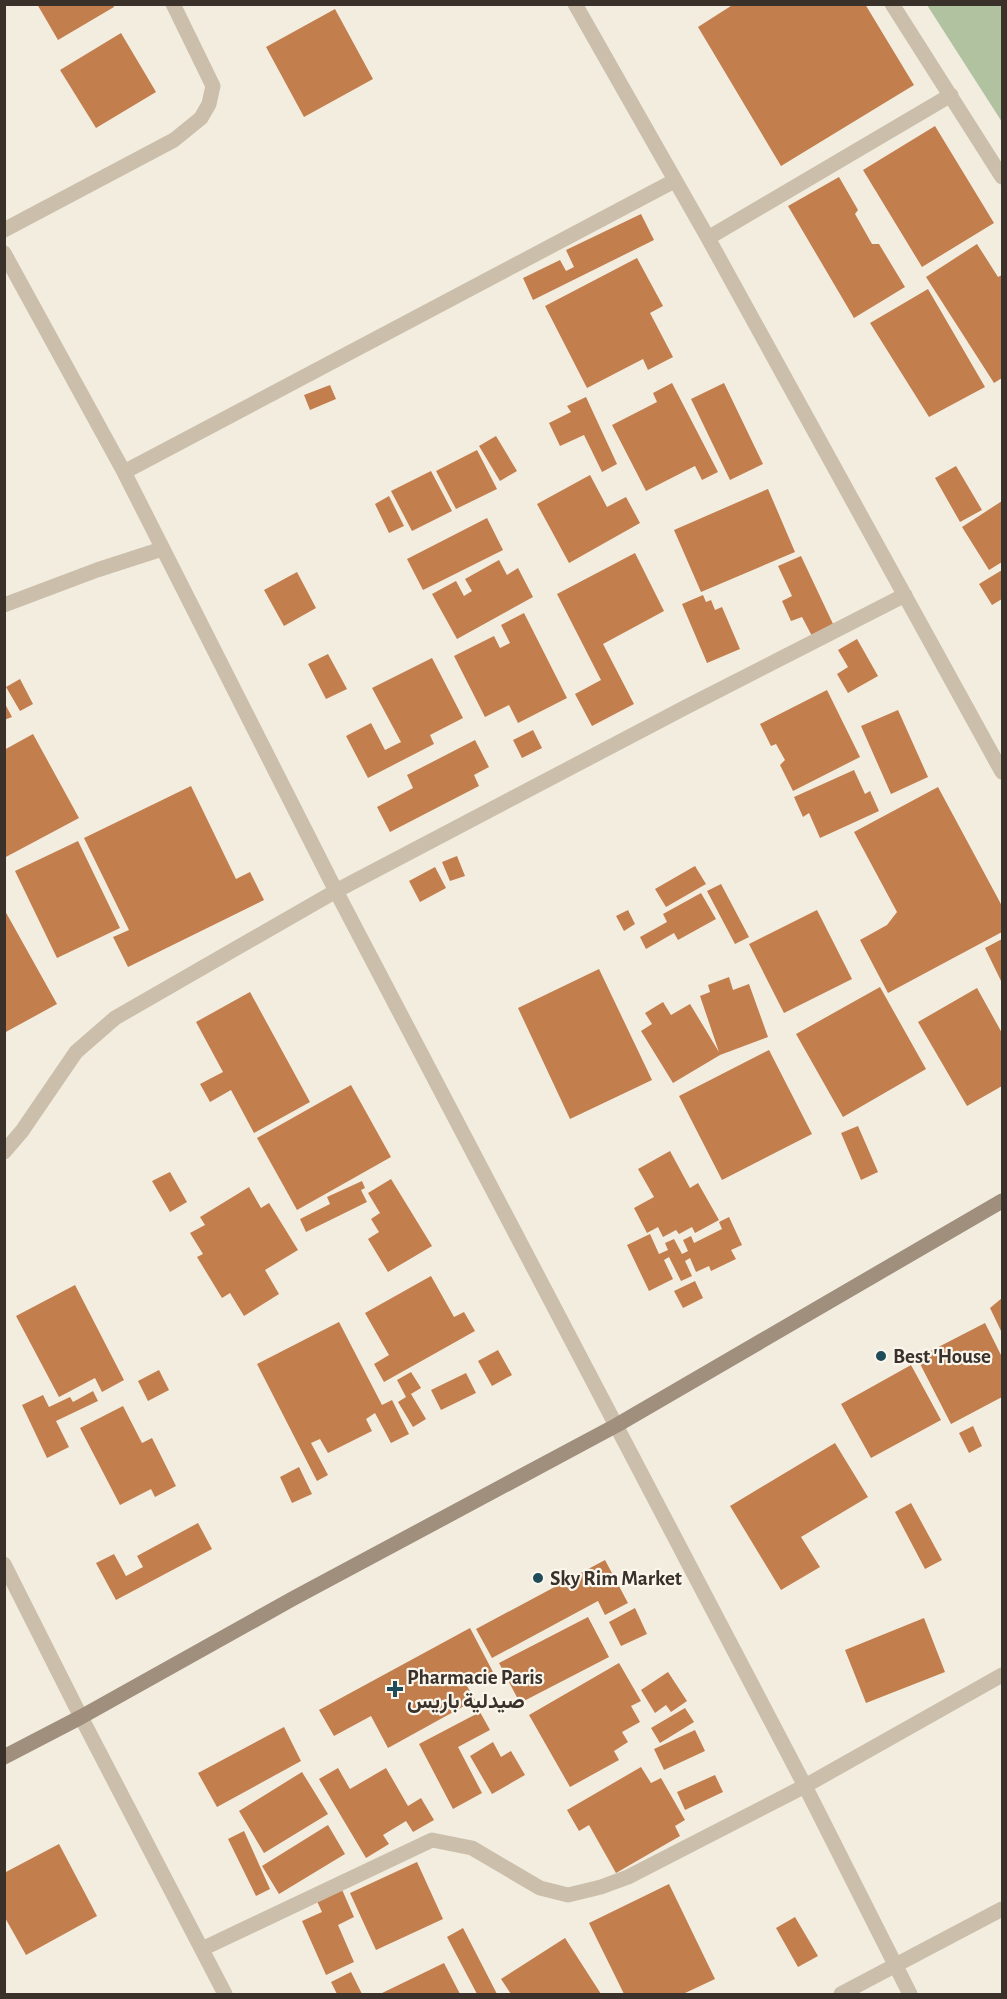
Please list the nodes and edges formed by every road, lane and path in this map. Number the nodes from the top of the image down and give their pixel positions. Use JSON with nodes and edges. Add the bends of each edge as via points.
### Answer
{"nodes":[{"id":1,"x":173,"y":4,"type":"edge"},
{"id":2,"x":575,"y":4,"type":"edge"},
{"id":3,"x":892,"y":4,"type":"edge"},
{"id":4,"x":951,"y":95,"type":"junction"},
{"id":5,"x":1002,"y":177,"type":"edge"},
{"id":6,"x":674,"y":181,"type":"junction"},
{"id":7,"x":4,"y":230,"type":"edge"},
{"id":8,"x":708,"y":238,"type":"junction"},
{"id":9,"x":4,"y":254,"type":"edge"},
{"id":10,"x":124,"y":472,"type":"junction"},
{"id":11,"x":162,"y":549,"type":"junction"},
{"id":12,"x":906,"y":595,"type":"junction"},
{"id":13,"x":4,"y":605,"type":"edge"},
{"id":14,"x":1002,"y":772,"type":"edge"},
{"id":15,"x":336,"y":891,"type":"junction"},
{"id":16,"x":4,"y":1152,"type":"edge"},
{"id":17,"x":1002,"y":1201,"type":"edge"},
{"id":18,"x":618,"y":1425,"type":"junction"},
{"id":19,"x":4,"y":1564,"type":"edge"},
{"id":20,"x":1002,"y":1675,"type":"edge"},
{"id":21,"x":81,"y":1717,"type":"junction"},
{"id":22,"x":4,"y":1757,"type":"edge"},
{"id":23,"x":805,"y":1786,"type":"junction"},
{"id":24,"x":1002,"y":1909,"type":"edge"},
{"id":25,"x":202,"y":1949,"type":"junction"},
{"id":26,"x":895,"y":1966,"type":"junction"},
{"id":27,"x":225,"y":1995,"type":"edge"},
{"id":28,"x":841,"y":1995,"type":"edge"},
{"id":29,"x":910,"y":1995,"type":"edge"}],
"edges":[{"from":1,"to":7,"type":"street","via":[[213,86],[201,118],[174,140]]},
{"from":2,"to":6,"type":"street"},
{"from":3,"to":4,"type":"street"},
{"from":4,"to":5,"type":"street"},
{"from":4,"to":8,"type":"street"},
{"from":6,"to":8,"type":"street"},
{"from":6,"to":10,"type":"street"},
{"from":8,"to":12,"type":"street"},
{"from":9,"to":10,"type":"street"},
{"from":10,"to":11,"type":"street"},
{"from":11,"to":13,"type":"street"},
{"from":11,"to":15,"type":"street"},
{"from":12,"to":14,"type":"street"},
{"from":12,"to":15,"type":"street"},
{"from":15,"to":16,"type":"street","via":[[115,1018],[76,1052]]},
{"from":15,"to":18,"type":"street"},
{"from":17,"to":18,"type":"main road"},
{"from":18,"to":21,"type":"main road"},
{"from":18,"to":23,"type":"street"},
{"from":19,"to":21,"type":"street"},
{"from":20,"to":23,"type":"street"},
{"from":21,"to":22,"type":"main road"},
{"from":21,"to":25,"type":"street"},
{"from":23,"to":25,"type":"street","via":[[628,1877],[568,1895],[540,1888],[472,1848],[432,1840]]},
{"from":23,"to":26,"type":"street"},
{"from":24,"to":26,"type":"street"},
{"from":25,"to":27,"type":"street"},
{"from":26,"to":28,"type":"street"},
{"from":26,"to":29,"type":"street"}]}
